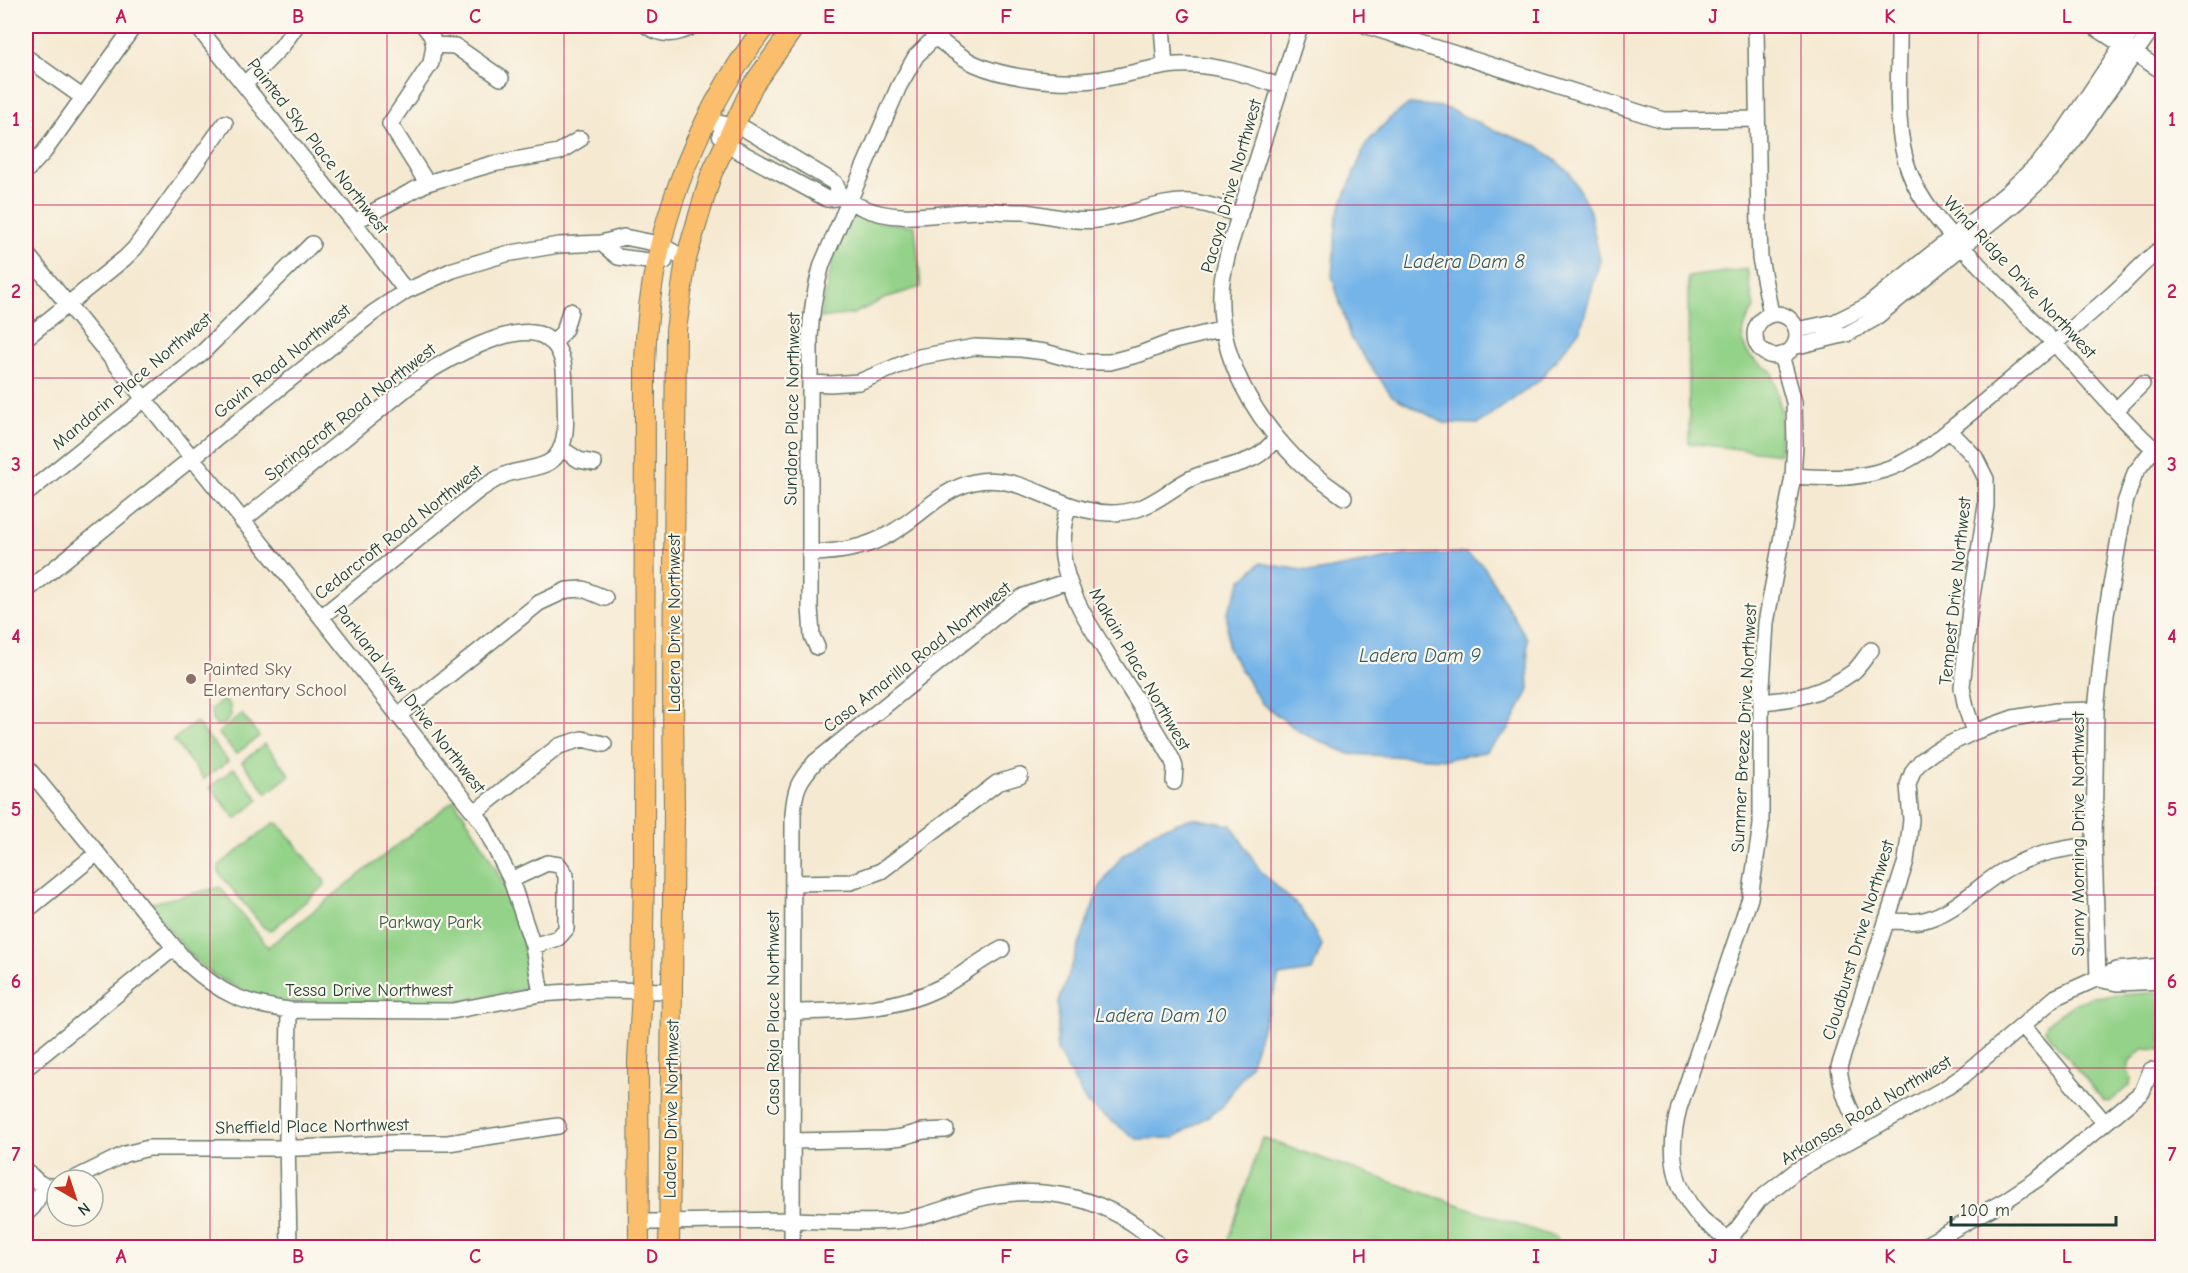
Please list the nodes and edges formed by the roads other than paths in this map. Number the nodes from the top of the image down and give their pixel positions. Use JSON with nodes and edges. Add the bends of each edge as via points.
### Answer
{"nodes":[{"id":1,"x":134,"y":26,"type":"edge"},
{"id":2,"x":197,"y":26,"type":"edge"},
{"id":3,"x":296,"y":26,"type":"edge"},
{"id":4,"x":424,"y":26,"type":"edge"},
{"id":5,"x":647,"y":26,"type":"edge"},
{"id":6,"x":693,"y":26,"type":"edge"},
{"id":7,"x":765,"y":26,"type":"edge"},
{"id":8,"x":795,"y":26,"type":"edge"},
{"id":9,"x":1162,"y":26,"type":"edge"},
{"id":10,"x":1300,"y":26,"type":"edge"},
{"id":11,"x":1366,"y":26,"type":"edge"},
{"id":12,"x":1756,"y":26,"type":"edge"},
{"id":13,"x":1899,"y":26,"type":"edge"},
{"id":14,"x":2093,"y":26,"type":"edge"},
{"id":15,"x":2135,"y":26,"type":"edge"},
{"id":16,"x":2154,"y":26,"type":"edge"},
{"id":17,"x":940,"y":31,"type":"edge"},
{"id":18,"x":434,"y":45,"type":"junction"},
{"id":19,"x":2122,"y":45,"type":"junction"},
{"id":20,"x":2135,"y":54,"type":"junction"},
{"id":21,"x":26,"y":57,"type":"edge"},
{"id":22,"x":1165,"y":66,"type":"junction"},
{"id":23,"x":2163,"y":71,"type":"edge"},
{"id":24,"x":501,"y":78,"type":"dead end"},
{"id":25,"x":245,"y":84,"type":"junction"},
{"id":26,"x":1280,"y":86,"type":"junction"},
{"id":27,"x":82,"y":97,"type":"junction"},
{"id":28,"x":1756,"y":119,"type":"junction"},
{"id":29,"x":706,"y":120,"type":"junction"},
{"id":30,"x":225,"y":123,"type":"dead end"},
{"id":31,"x":730,"y":134,"type":"junction"},
{"id":32,"x":580,"y":139,"type":"dead end"},
{"id":33,"x":26,"y":171,"type":"edge"},
{"id":34,"x":427,"y":183,"type":"junction"},
{"id":35,"x":846,"y":199,"type":"junction"},
{"id":36,"x":1240,"y":215,"type":"junction"},
{"id":37,"x":354,"y":222,"type":"junction"},
{"id":38,"x":1958,"y":242,"type":"junction"},
{"id":39,"x":312,"y":243,"type":"dead end"},
{"id":40,"x":2163,"y":248,"type":"edge"},
{"id":41,"x":26,"y":253,"type":"edge"},
{"id":42,"x":657,"y":253,"type":"junction"},
{"id":43,"x":686,"y":259,"type":"junction"},
{"id":44,"x":406,"y":291,"type":"junction"},
{"id":45,"x":68,"y":304,"type":"junction"},
{"id":46,"x":570,"y":311,"type":"dead end"},
{"id":47,"x":1770,"y":314,"type":"junction"},
{"id":48,"x":1224,"y":329,"type":"junction"},
{"id":49,"x":1797,"y":330,"type":"junction"},
{"id":50,"x":26,"y":338,"type":"edge"},
{"id":51,"x":554,"y":344,"type":"junction"},
{"id":52,"x":2055,"y":344,"type":"junction"},
{"id":53,"x":1787,"y":351,"type":"junction"},
{"id":54,"x":811,"y":383,"type":"junction"},
{"id":55,"x":2142,"y":384,"type":"dead end"},
{"id":56,"x":144,"y":400,"type":"junction"},
{"id":57,"x":2116,"y":410,"type":"junction"},
{"id":58,"x":1949,"y":430,"type":"junction"},
{"id":59,"x":1277,"y":438,"type":"junction"},
{"id":60,"x":562,"y":449,"type":"junction"},
{"id":61,"x":2158,"y":452,"type":"edge"},
{"id":62,"x":191,"y":459,"type":"junction"},
{"id":63,"x":594,"y":463,"type":"dead end"},
{"id":64,"x":1793,"y":476,"type":"junction"},
{"id":65,"x":26,"y":494,"type":"edge"},
{"id":66,"x":1344,"y":497,"type":"dead end"},
{"id":67,"x":1069,"y":505,"type":"junction"},
{"id":68,"x":242,"y":521,"type":"junction"},
{"id":69,"x":811,"y":553,"type":"junction"},
{"id":70,"x":1068,"y":581,"type":"junction"},
{"id":71,"x":26,"y":591,"type":"edge"},
{"id":72,"x":605,"y":598,"type":"dead end"},
{"id":73,"x":321,"y":617,"type":"junction"},
{"id":74,"x":817,"y":647,"type":"dead end"},
{"id":75,"x":1871,"y":650,"type":"dead end"},
{"id":76,"x":1761,"y":702,"type":"junction"},
{"id":77,"x":2096,"y":710,"type":"junction"},
{"id":78,"x":398,"y":716,"type":"junction"},
{"id":79,"x":1974,"y":732,"type":"junction"},
{"id":80,"x":604,"y":744,"type":"dead end"},
{"id":81,"x":26,"y":766,"type":"edge"},
{"id":82,"x":1020,"y":776,"type":"dead end"},
{"id":83,"x":800,"y":780,"type":"joint"},
{"id":84,"x":1174,"y":783,"type":"dead end"},
{"id":85,"x":474,"y":812,"type":"junction"},
{"id":86,"x":2094,"y":845,"type":"junction"},
{"id":87,"x":96,"y":854,"type":"junction"},
{"id":88,"x":511,"y":880,"type":"junction"},
{"id":89,"x":793,"y":883,"type":"junction"},
{"id":90,"x":26,"y":911,"type":"edge"},
{"id":91,"x":1888,"y":921,"type":"junction"},
{"id":92,"x":533,"y":946,"type":"junction"},
{"id":93,"x":174,"y":948,"type":"junction"},
{"id":94,"x":1002,"y":949,"type":"dead end"},
{"id":95,"x":2163,"y":966,"type":"edge"},
{"id":96,"x":2098,"y":979,"type":"junction"},
{"id":97,"x":2163,"y":981,"type":"edge"},
{"id":98,"x":642,"y":991,"type":"junction"},
{"id":99,"x":672,"y":991,"type":"junction"},
{"id":100,"x":542,"y":994,"type":"junction"},
{"id":101,"x":289,"y":1010,"type":"junction"},
{"id":102,"x":793,"y":1012,"type":"junction"},
{"id":103,"x":2024,"y":1026,"type":"junction"},
{"id":104,"x":26,"y":1068,"type":"edge"},
{"id":105,"x":2151,"y":1070,"type":"dead end"},
{"id":106,"x":2105,"y":1123,"type":"junction"},
{"id":107,"x":558,"y":1126,"type":"dead end"},
{"id":108,"x":946,"y":1130,"type":"dead end"},
{"id":109,"x":1863,"y":1134,"type":"junction"},
{"id":110,"x":287,"y":1141,"type":"junction"},
{"id":111,"x":792,"y":1141,"type":"junction"},
{"id":112,"x":96,"y":1168,"type":"edge"},
{"id":113,"x":26,"y":1171,"type":"edge"},
{"id":114,"x":45,"y":1184,"type":"edge"},
{"id":115,"x":45,"y":1193,"type":"edge"},
{"id":116,"x":26,"y":1214,"type":"edge"},
{"id":117,"x":792,"y":1220,"type":"junction"},
{"id":118,"x":639,"y":1222,"type":"junction"},
{"id":119,"x":669,"y":1222,"type":"junction"},
{"id":120,"x":2163,"y":1243,"type":"edge"},
{"id":121,"x":1731,"y":1245,"type":"edge"},
{"id":122,"x":289,"y":1248,"type":"edge"},
{"id":123,"x":639,"y":1248,"type":"edge"},
{"id":124,"x":669,"y":1248,"type":"edge"},
{"id":125,"x":792,"y":1248,"type":"edge"},
{"id":126,"x":1162,"y":1248,"type":"edge"},
{"id":127,"x":1920,"y":1248,"type":"edge"},
{"id":128,"x":2156,"y":1248,"type":"edge"}],
"edges":[{"from":1,"to":27,"type":"street"},
{"from":2,"to":25,"type":"street","name":"Painted Sky Place Northwest"},
{"from":3,"to":25,"type":"street"},
{"from":4,"to":18,"type":"street"},
{"from":5,"to":6,"type":"street","via":[[668,35]]},
{"from":7,"to":29,"type":"main road","name":"Ladera Drive Northwest","via":[[724,85]]},
{"from":8,"to":31,"type":"main road","name":"Ladera Drive Northwest","via":[[753,85]]},
{"from":9,"to":22,"type":"street"},
{"from":10,"to":26,"type":"street","name":"Pacaya Drive Northwest"},
{"from":11,"to":28,"type":"street","via":[[1663,120]]},
{"from":12,"to":28,"type":"street"},
{"from":13,"to":38,"type":"street","name":"Wind Ridge Drive Northwest","via":[[1904,154],[1920,194]]},
{"from":14,"to":19,"type":"street"},
{"from":15,"to":19,"type":"street"},
{"from":16,"to":20,"type":"street"},
{"from":17,"to":22,"type":"street","via":[[962,57],[1010,74],[1092,80]]},
{"from":17,"to":35,"type":"street","name":"Sundoro Place Northwest","via":[[916,56],[899,86]]},
{"from":18,"to":24,"type":"street","via":[[455,46]]},
{"from":18,"to":34,"type":"street","via":[[431,63],[390,124]]},
{"from":19,"to":20,"type":"street"},
{"from":19,"to":38,"type":"street","via":[[2040,162]]},
{"from":20,"to":23,"type":"street"},
{"from":20,"to":38,"type":"street","via":[[2050,171]]},
{"from":21,"to":27,"type":"street"},
{"from":22,"to":26,"type":"street","via":[[1196,65],[1231,71]]},
{"from":25,"to":37,"type":"street","name":"Painted Sky Place Northwest"},
{"from":26,"to":36,"type":"street","name":"Pacaya Drive Northwest"},
{"from":27,"to":33,"type":"street"},
{"from":28,"to":47,"type":"street","via":[[1760,258]]},
{"from":29,"to":31,"type":"street"},
{"from":29,"to":42,"type":"main road","name":"Ladera Drive Northwest","via":[[688,160]]},
{"from":30,"to":45,"type":"street","via":[[135,248]]},
{"from":31,"to":35,"type":"street","via":[[745,129],[835,183]]},
{"from":31,"to":35,"type":"street","via":[[733,148],[826,199]]},
{"from":31,"to":43,"type":"main road","name":"Ladera Drive Northwest","via":[[711,175]]},
{"from":32,"to":34,"type":"street","via":[[559,152],[492,164]]},
{"from":34,"to":37,"type":"street"},
{"from":35,"to":36,"type":"street","via":[[873,212],[907,218],[993,211],[1098,220],[1184,202],[1207,204]]},
{"from":35,"to":54,"type":"street","name":"Sundoro Place Northwest","via":[[816,284],[811,317]]},
{"from":36,"to":48,"type":"street","name":"Pacaya Drive Northwest","via":[[1222,278]]},
{"from":37,"to":44,"type":"street","name":"Painted Sky Place Northwest"},
{"from":38,"to":49,"type":"street","via":[[1867,306],[1835,322]]},
{"from":38,"to":52,"type":"street","name":"Wind Ridge Drive Northwest"},
{"from":38,"to":53,"type":"street","via":[[1874,319],[1847,334]]},
{"from":39,"to":56,"type":"street","name":"Mandarin Place Northwest","via":[[203,352]]},
{"from":40,"to":52,"type":"street"},
{"from":41,"to":45,"type":"street","name":"Parkland View Drive Northwest"},
{"from":42,"to":43,"type":"street","name":"Gavin Road Northwest"},
{"from":42,"to":44,"type":"street","name":"Gavin Road Northwest","via":[[624,237],[506,254],[453,270]]},
{"from":42,"to":98,"type":"main road","name":"Ladera Drive Northwest","via":[[645,340]]},
{"from":43,"to":99,"type":"main road","name":"Ladera Drive Northwest","via":[[676,330]]},
{"from":44,"to":62,"type":"street","name":"Gavin Road Northwest"},
{"from":45,"to":50,"type":"street"},
{"from":45,"to":56,"type":"street","name":"Parkland View Drive Northwest"},
{"from":46,"to":51,"type":"street","via":[[565,329]]},
{"from":47,"to":49,"type":"street","via":[[1785,315]]},
{"from":47,"to":53,"type":"street","via":[[1757,325],[1755,339],[1770,355]]},
{"from":48,"to":54,"type":"street","via":[[1110,362],[1081,362],[1045,352],[975,347],[919,357],[859,382]]},
{"from":48,"to":59,"type":"street","name":"Pacaya Drive Northwest","via":[[1242,384]]},
{"from":49,"to":53,"type":"street","via":[[1797,340]]},
{"from":51,"to":60,"type":"street","via":[[564,361]]},
{"from":51,"to":68,"type":"street","name":"Springcroft Road Northwest","via":[[537,333],[526,332],[449,358]]},
{"from":52,"to":57,"type":"street","name":"Wind Ridge Drive Northwest"},
{"from":52,"to":58,"type":"street"},
{"from":53,"to":64,"type":"street","name":"Summer Breeze Drive Northwest","via":[[1794,402]]},
{"from":54,"to":69,"type":"street","name":"Sundoro Place Northwest"},
{"from":55,"to":57,"type":"street"},
{"from":56,"to":62,"type":"street","name":"Parkland View Drive Northwest"},
{"from":56,"to":65,"type":"street","name":"Mandarin Place Northwest"},
{"from":57,"to":61,"type":"street","name":"Wind Ridge Drive Northwest"},
{"from":58,"to":64,"type":"street","via":[[1885,470],[1836,479]]},
{"from":58,"to":79,"type":"street","name":"Tempest Drive Northwest","via":[[1975,457],[1986,479],[1986,506],[1962,687]]},
{"from":59,"to":66,"type":"street","name":"Pacaya Drive Northwest","via":[[1306,468]]},
{"from":59,"to":67,"type":"street","via":[[1260,454],[1194,477],[1137,509],[1105,513]]},
{"from":60,"to":63,"type":"street","via":[[579,460]]},
{"from":60,"to":73,"type":"street","name":"Cedarcroft Road Northwest","via":[[538,469],[509,474],[479,490]]},
{"from":61,"to":77,"type":"street","name":"Sunny Morning Drive Northwest","via":[[2135,473],[2125,503],[2106,615]]},
{"from":62,"to":68,"type":"street","name":"Parkland View Drive Northwest"},
{"from":62,"to":71,"type":"street","name":"Gavin Road Northwest"},
{"from":64,"to":76,"type":"street","name":"Summer Breeze Drive Northwest","via":[[1766,623]]},
{"from":67,"to":69,"type":"street","via":[[1009,482],[981,481],[947,492],[881,539],[841,552]]},
{"from":67,"to":70,"type":"street","name":"Makain Place Northwest","via":[[1063,544]]},
{"from":68,"to":73,"type":"street","name":"Parkland View Drive Northwest"},
{"from":69,"to":74,"type":"street","name":"Sundoro Place Northwest","via":[[810,607],[812,636]]},
{"from":70,"to":83,"type":"street","name":"Casa Amarilla Road Northwest","via":[[1010,605],[815,762]]},
{"from":70,"to":84,"type":"street","name":"Makain Place Northwest","via":[[1089,624],[1172,759]]},
{"from":72,"to":78,"type":"street","via":[[583,589],[567,590],[546,599]]},
{"from":73,"to":78,"type":"street","name":"Parkland View Drive Northwest"},
{"from":75,"to":76,"type":"street","via":[[1854,671],[1819,691],[1801,698]]},
{"from":76,"to":121,"type":"street","name":"Summer Breeze Drive Northwest","via":[[1761,825],[1750,898],[1673,1130],[1672,1153],[1684,1194],[1702,1219]]},
{"from":77,"to":79,"type":"street","name":"Cloudburst Drive Northwest","via":[[2013,718]]},
{"from":77,"to":86,"type":"street","name":"Sunny Morning Drive Northwest"},
{"from":78,"to":85,"type":"street","name":"Parkland View Drive Northwest"},
{"from":79,"to":91,"type":"street","name":"Cloudburst Drive Northwest","via":[[1935,751],[1913,771],[1908,785],[1911,820],[1906,861]]},
{"from":80,"to":85,"type":"street","via":[[582,739],[560,746]]},
{"from":81,"to":87,"type":"street","name":"Tessa Drive Northwest"},
{"from":82,"to":89,"type":"street","via":[[997,783],[881,871],[851,882]]},
{"from":83,"to":89,"type":"street","name":"Casa Roja Place Northwest","via":[[793,814]]},
{"from":85,"to":88,"type":"street","name":"Parkland View Drive Northwest"},
{"from":86,"to":91,"type":"street","via":[[2058,849],[2008,867],[1948,912],[1923,921]]},
{"from":86,"to":96,"type":"street","name":"Sunny Morning Drive Northwest"},
{"from":87,"to":90,"type":"street"},
{"from":87,"to":93,"type":"street","name":"Tessa Drive Northwest"},
{"from":88,"to":92,"type":"street","name":"Parkland View Drive Northwest"},
{"from":88,"to":92,"type":"street","via":[[547,863],[559,865],[566,874],[566,929],[558,938]]},
{"from":89,"to":102,"type":"street","name":"Casa Roja Place Northwest"},
{"from":91,"to":109,"type":"street","name":"Cloudburst Drive Northwest","via":[[1839,1067],[1846,1104]]},
{"from":92,"to":100,"type":"street","name":"Parkland View Drive Northwest"},
{"from":93,"to":101,"type":"street","name":"Tessa Drive Northwest","via":[[205,979],[233,997]]},
{"from":93,"to":104,"type":"street"},
{"from":94,"to":102,"type":"street","via":[[915,998],[858,1011]]},
{"from":95,"to":96,"type":"street","name":"Arkansas Road Northwest","via":[[2116,970]]},
{"from":96,"to":97,"type":"street","via":[[2117,983]]},
{"from":96,"to":103,"type":"street","name":"Arkansas Road Northwest","via":[[2056,997]]},
{"from":98,"to":99,"type":"street","name":"Tessa Drive Northwest"},
{"from":98,"to":100,"type":"street","name":"Tessa Drive Northwest"},
{"from":98,"to":118,"type":"main road","name":"Ladera Drive Northwest","via":[[638,1061]]},
{"from":99,"to":119,"type":"main road","name":"Ladera Drive Northwest"},
{"from":100,"to":101,"type":"street","name":"Tessa Drive Northwest","via":[[452,1011]]},
{"from":101,"to":110,"type":"street"},
{"from":102,"to":111,"type":"street","name":"Casa Roja Place Northwest"},
{"from":103,"to":106,"type":"street"},
{"from":103,"to":109,"type":"street","name":"Arkansas Road Northwest","via":[[1947,1088]]},
{"from":105,"to":106,"type":"street","via":[[2142,1092]]},
{"from":106,"to":127,"type":"street","via":[[2007,1200]]},
{"from":107,"to":110,"type":"street","name":"Sheffield Place Northwest","via":[[448,1143]]},
{"from":108,"to":111,"type":"street","via":[[886,1139]]},
{"from":109,"to":121,"type":"street","name":"Arkansas Road Northwest","via":[[1797,1170],[1759,1200]]},
{"from":110,"to":112,"type":"street","name":"Sheffield Place Northwest","via":[[149,1148]]},
{"from":110,"to":122,"type":"street"},
{"from":111,"to":117,"type":"street","name":"Casa Roja Place Northwest"},
{"from":113,"to":114,"type":"street"},
{"from":115,"to":116,"type":"street"},
{"from":117,"to":119,"type":"street"},
{"from":117,"to":125,"type":"street","name":"Casa Roja Place Northwest"},
{"from":117,"to":126,"type":"street","via":[[896,1221],[996,1194],[1059,1193],[1119,1216]]},
{"from":118,"to":119,"type":"street"},
{"from":118,"to":123,"type":"main road","name":"Ladera Drive Northwest"},
{"from":119,"to":124,"type":"main road","name":"Ladera Drive Northwest"},
{"from":120,"to":128,"type":"street"}]}
